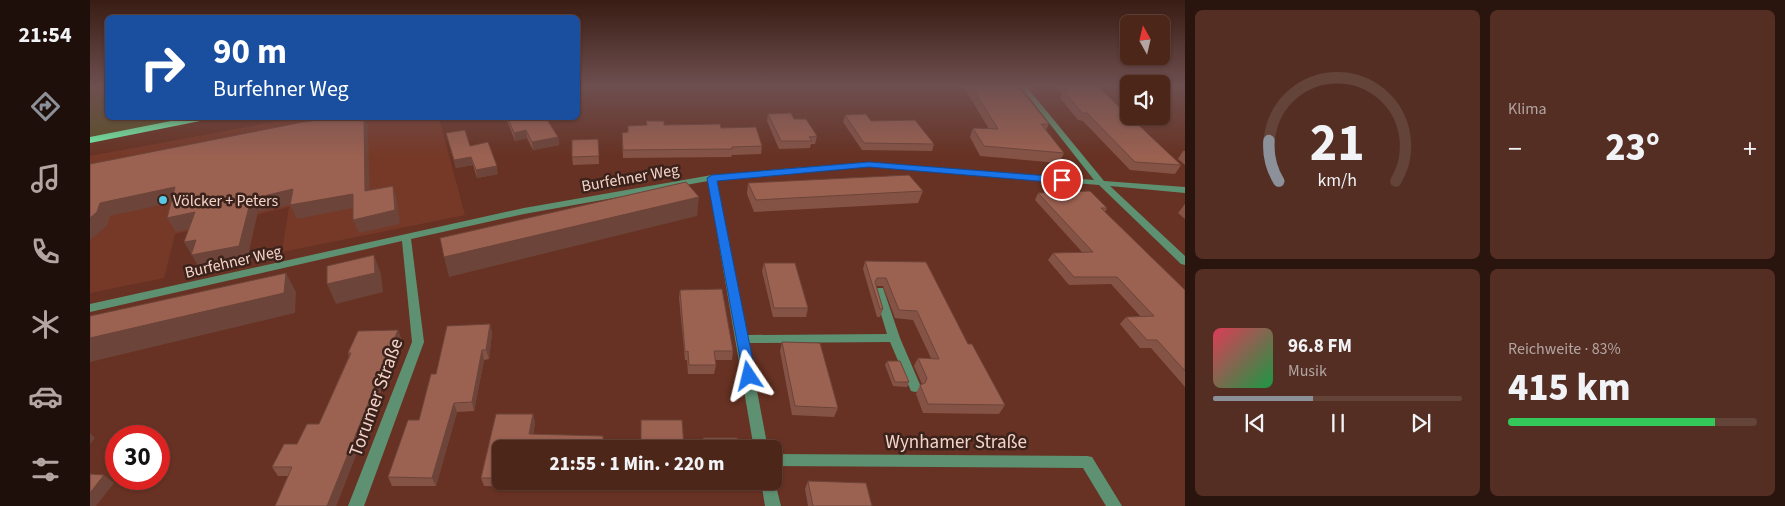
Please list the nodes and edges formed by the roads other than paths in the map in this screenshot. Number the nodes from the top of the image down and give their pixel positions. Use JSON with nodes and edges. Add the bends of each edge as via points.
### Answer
{"nodes":[{"id":1,"x":1042,"y":110,"type":"edge"},
{"id":2,"x":190,"y":120,"type":"edge"},
{"id":3,"x":90,"y":140,"type":"edge"},
{"id":4,"x":712,"y":178,"type":"junction"},
{"id":5,"x":1101,"y":183,"type":"junction"},
{"id":6,"x":1185,"y":190,"type":"edge"},
{"id":7,"x":406,"y":238,"type":"junction"},
{"id":8,"x":1185,"y":262,"type":"edge"},
{"id":9,"x":879,"y":291,"type":"edge"},
{"id":10,"x":90,"y":308,"type":"edge"},
{"id":11,"x":894,"y":338,"type":"junction"},
{"id":12,"x":742,"y":339,"type":"junction"},
{"id":13,"x":914,"y":387,"type":"dead end"},
{"id":14,"x":760,"y":440,"type":"edge"},
{"id":15,"x":782,"y":460,"type":"edge"},
{"id":16,"x":770,"y":490,"type":"edge"},
{"id":17,"x":356,"y":506,"type":"edge"},
{"id":18,"x":773,"y":506,"type":"edge"},
{"id":19,"x":1114,"y":506,"type":"edge"}],
"edges":[{"from":1,"to":5,"type":"street"},
{"from":2,"to":3,"type":"highway"},
{"from":4,"to":5,"type":"street","name":"Burfehner Weg","via":[[869,164]]},
{"from":4,"to":7,"type":"street","name":"Burfehner Weg","via":[[524,211]]},
{"from":4,"to":12,"type":"street"},
{"from":5,"to":6,"type":"street","name":"Burfehner Weg"},
{"from":5,"to":8,"type":"street"},
{"from":7,"to":10,"type":"street","name":"Burfehner Weg"},
{"from":7,"to":17,"type":"street","name":"Torumer Straße","via":[[418,342]]},
{"from":9,"to":11,"type":"street"},
{"from":11,"to":12,"type":"street"},
{"from":11,"to":13,"type":"street"},
{"from":12,"to":14,"type":"street"},
{"from":15,"to":19,"type":"street","name":"Wynhamer Straße","via":[[1087,462]]},
{"from":16,"to":18,"type":"street"}]}
